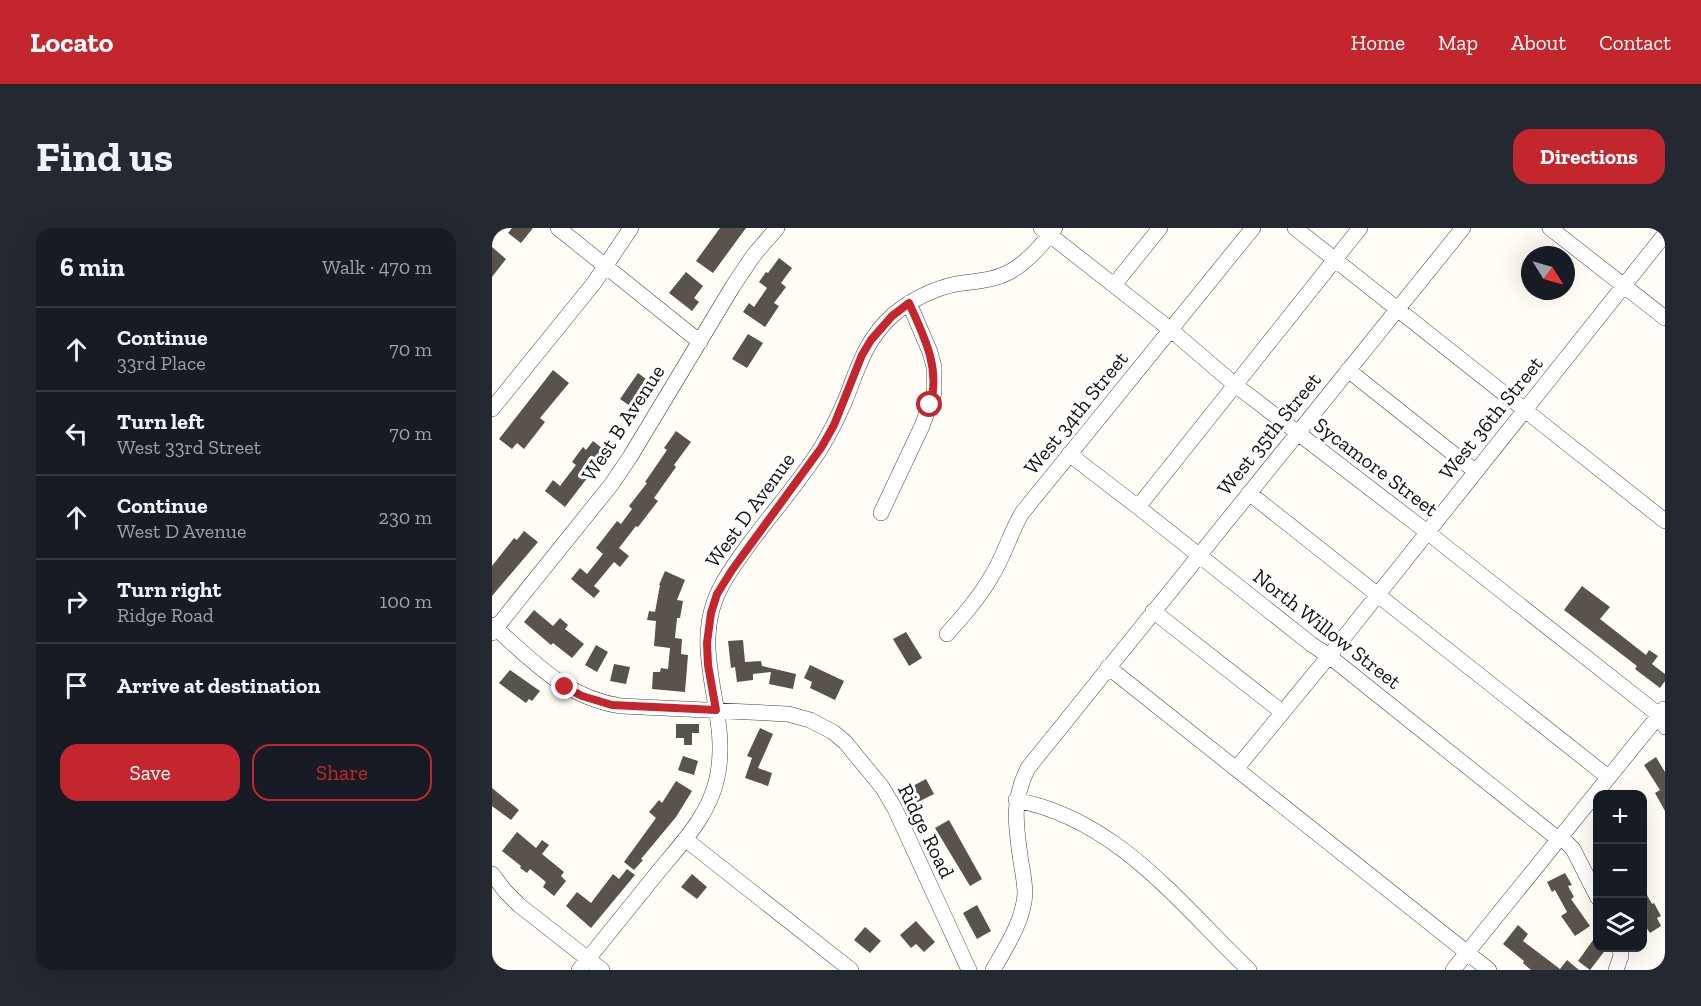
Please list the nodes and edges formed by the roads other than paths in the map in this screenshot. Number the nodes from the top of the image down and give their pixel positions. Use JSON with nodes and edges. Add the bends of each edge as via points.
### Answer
{"nodes":[{"id":1,"x":558,"y":228,"type":"edge"},
{"id":2,"x":631,"y":228,"type":"edge"},
{"id":3,"x":777,"y":228,"type":"edge"},
{"id":4,"x":1160,"y":228,"type":"edge"},
{"id":5,"x":1253,"y":228,"type":"edge"},
{"id":6,"x":1295,"y":228,"type":"edge"},
{"id":7,"x":1360,"y":228,"type":"edge"},
{"id":8,"x":1463,"y":228,"type":"edge"},
{"id":9,"x":1049,"y":230,"type":"edge"},
{"id":10,"x":1558,"y":231,"type":"edge"},
{"id":11,"x":1665,"y":234,"type":"edge"},
{"id":12,"x":1335,"y":260,"type":"junction"},
{"id":13,"x":605,"y":266,"type":"junction"},
{"id":14,"x":1114,"y":285,"type":"junction"},
{"id":15,"x":1624,"y":286,"type":"junction"},
{"id":16,"x":909,"y":303,"type":"junction"},
{"id":17,"x":1396,"y":310,"type":"junction"},
{"id":18,"x":1665,"y":318,"type":"edge"},
{"id":19,"x":1171,"y":330,"type":"junction"},
{"id":20,"x":700,"y":342,"type":"junction"},
{"id":21,"x":1348,"y":370,"type":"junction"},
{"id":22,"x":1234,"y":384,"type":"junction"},
{"id":23,"x":492,"y":409,"type":"edge"},
{"id":24,"x":1525,"y":409,"type":"junction"},
{"id":25,"x":1297,"y":432,"type":"junction"},
{"id":26,"x":1069,"y":454,"type":"junction"},
{"id":27,"x":1475,"y":471,"type":"junction"},
{"id":28,"x":1249,"y":493,"type":"junction"},
{"id":29,"x":1138,"y":507,"type":"junction"},
{"id":30,"x":880,"y":513,"type":"dead end"},
{"id":31,"x":1665,"y":520,"type":"edge"},
{"id":32,"x":1427,"y":532,"type":"junction"},
{"id":33,"x":1199,"y":555,"type":"junction"},
{"id":34,"x":1376,"y":594,"type":"junction"},
{"id":35,"x":1153,"y":611,"type":"junction"},
{"id":36,"x":493,"y":629,"type":"edge"},
{"id":37,"x":947,"y":634,"type":"dead end"},
{"id":38,"x":1329,"y":656,"type":"junction"},
{"id":39,"x":1108,"y":667,"type":"junction"},
{"id":40,"x":716,"y":710,"type":"junction"},
{"id":41,"x":1281,"y":712,"type":"junction"},
{"id":42,"x":1663,"y":716,"type":"edge"},
{"id":43,"x":1236,"y":769,"type":"junction"},
{"id":44,"x":1608,"y":777,"type":"junction"},
{"id":45,"x":1016,"y":800,"type":"junction"},
{"id":46,"x":1559,"y":838,"type":"junction"},
{"id":47,"x":684,"y":839,"type":"junction"},
{"id":48,"x":492,"y":874,"type":"edge"},
{"id":49,"x":1593,"y":888,"type":"edge"},
{"id":50,"x":1467,"y":952,"type":"junction"},
{"id":51,"x":1620,"y":952,"type":"edge"},
{"id":52,"x":584,"y":964,"type":"edge"},
{"id":53,"x":602,"y":970,"type":"edge"},
{"id":54,"x":851,"y":970,"type":"edge"},
{"id":55,"x":969,"y":970,"type":"edge"},
{"id":56,"x":993,"y":970,"type":"edge"},
{"id":57,"x":1249,"y":970,"type":"edge"},
{"id":58,"x":1453,"y":970,"type":"edge"},
{"id":59,"x":1489,"y":970,"type":"edge"},
{"id":60,"x":1616,"y":970,"type":"edge"}],
"edges":[{"from":1,"to":13,"type":"street"},
{"from":2,"to":13,"type":"street"},
{"from":3,"to":20,"type":"street","name":"West B Avenue","via":[[748,264]]},
{"from":4,"to":14,"type":"street"},
{"from":5,"to":19,"type":"street","name":"West 34th Street"},
{"from":6,"to":12,"type":"street"},
{"from":7,"to":12,"type":"street"},
{"from":8,"to":17,"type":"street","name":"West 35th Street"},
{"from":9,"to":14,"type":"street","name":"Sycamore Street"},
{"from":9,"to":16,"type":"street","name":"West D Avenue","via":[[1033,254],[1010,272],[934,291]]},
{"from":10,"to":15,"type":"street"},
{"from":11,"to":15,"type":"street","name":"West 36th Street"},
{"from":12,"to":17,"type":"street"},
{"from":12,"to":22,"type":"street"},
{"from":13,"to":20,"type":"street"},
{"from":13,"to":23,"type":"street"},
{"from":14,"to":19,"type":"street","name":"Sycamore Street"},
{"from":15,"to":18,"type":"street"},
{"from":15,"to":24,"type":"street","name":"West 36th Street"},
{"from":16,"to":30,"type":"street","via":[[930,352],[934,393]]},
{"from":16,"to":40,"type":"street","name":"West D Avenue","via":[[871,340],[821,448],[717,594],[707,643]]},
{"from":17,"to":21,"type":"street","name":"West 35th Street"},
{"from":17,"to":24,"type":"street"},
{"from":19,"to":22,"type":"street","name":"Sycamore Street"},
{"from":19,"to":26,"type":"street","name":"West 34th Street"},
{"from":20,"to":36,"type":"street","name":"West B Avenue","via":[[611,484]]},
{"from":21,"to":25,"type":"street","name":"West 35th Street"},
{"from":21,"to":27,"type":"street"},
{"from":22,"to":25,"type":"street","name":"Sycamore Street"},
{"from":22,"to":29,"type":"street"},
{"from":24,"to":27,"type":"street","name":"West 36th Street"},
{"from":24,"to":31,"type":"street"},
{"from":25,"to":28,"type":"street","name":"West 35th Street"},
{"from":25,"to":32,"type":"street","name":"Sycamore Street"},
{"from":26,"to":29,"type":"street","name":"North Willow Street"},
{"from":26,"to":37,"type":"street","name":"West 34th Street","via":[[1014,525],[980,596]]},
{"from":27,"to":32,"type":"street","name":"West 36th Street"},
{"from":28,"to":33,"type":"street","name":"West 35th Street"},
{"from":28,"to":34,"type":"street"},
{"from":29,"to":33,"type":"street","name":"North Willow Street"},
{"from":32,"to":34,"type":"street","name":"West 36th Street"},
{"from":32,"to":42,"type":"street","name":"Sycamore Street"},
{"from":33,"to":35,"type":"street","name":"West 35th Street"},
{"from":33,"to":38,"type":"street","name":"North Willow Street"},
{"from":34,"to":38,"type":"street","name":"West 36th Street"},
{"from":34,"to":44,"type":"street"},
{"from":35,"to":39,"type":"street","name":"West 35th Street"},
{"from":35,"to":41,"type":"street"},
{"from":36,"to":40,"type":"street","name":"Ridge Road","via":[[552,678],[589,699],[621,706]]},
{"from":38,"to":41,"type":"street","name":"West 36th Street"},
{"from":38,"to":46,"type":"street","name":"North Willow Street"},
{"from":39,"to":43,"type":"street"},
{"from":39,"to":45,"type":"street","name":"West 35th Street","via":[[1028,768]]},
{"from":40,"to":47,"type":"street","name":"West D Avenue","via":[[721,750],[718,777],[706,808]]},
{"from":40,"to":55,"type":"street","name":"Ridge Road","via":[[803,717],[845,742],[895,809]]},
{"from":41,"to":43,"type":"street","name":"West 36th Street"},
{"from":42,"to":44,"type":"street"},
{"from":43,"to":50,"type":"street"},
{"from":44,"to":46,"type":"street"},
{"from":45,"to":56,"type":"street","via":[[1025,896],[1018,924]]},
{"from":45,"to":57,"type":"street","via":[[1069,818],[1114,843],[1165,885]]},
{"from":46,"to":49,"type":"street","name":"North Willow Street","via":[[1573,849]]},
{"from":46,"to":50,"type":"street"},
{"from":47,"to":52,"type":"street","name":"West D Avenue"},
{"from":47,"to":54,"type":"street"},
{"from":48,"to":52,"type":"street","via":[[519,905]]},
{"from":50,"to":58,"type":"street"},
{"from":50,"to":59,"type":"street"},
{"from":51,"to":60,"type":"street"},
{"from":52,"to":53,"type":"street"}]}
